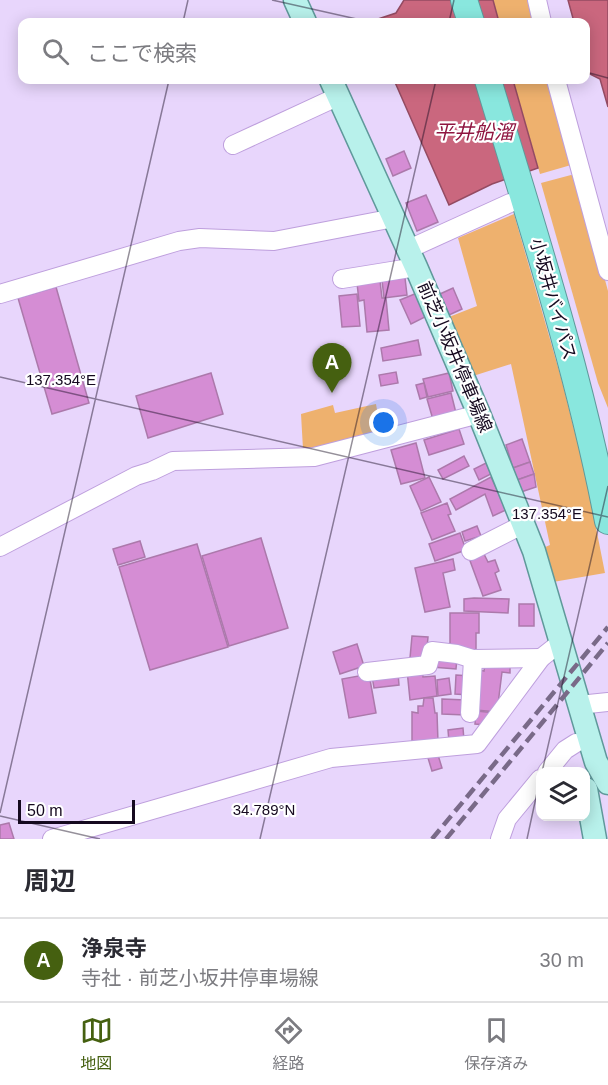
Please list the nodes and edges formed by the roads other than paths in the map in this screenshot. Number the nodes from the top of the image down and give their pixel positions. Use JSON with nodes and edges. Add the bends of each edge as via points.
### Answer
{"nodes":[{"id":1,"x":296,"y":0,"type":"edge"},
{"id":2,"x":464,"y":0,"type":"edge"},
{"id":3,"x":537,"y":0,"type":"edge"},
{"id":4,"x":303,"y":18,"type":"edge"},
{"id":5,"x":470,"y":18,"type":"edge"},
{"id":6,"x":541,"y":18,"type":"edge"},
{"id":7,"x":489,"y":84,"type":"edge"},
{"id":8,"x":557,"y":84,"type":"edge"},
{"id":9,"x":335,"y":88,"type":"edge"},
{"id":10,"x":232,"y":145,"type":"dead end"},
{"id":11,"x":510,"y":203,"type":"dead end"},
{"id":12,"x":394,"y":218,"type":"junction"},
{"id":13,"x":412,"y":258,"type":"junction"},
{"id":14,"x":608,"y":271,"type":"edge"},
{"id":15,"x":342,"y":279,"type":"dead end"},
{"id":16,"x":0,"y":294,"type":"edge"},
{"id":17,"x":479,"y":414,"type":"junction"},
{"id":18,"x":608,"y":521,"type":"edge"},
{"id":19,"x":524,"y":524,"type":"junction"},
{"id":20,"x":0,"y":547,"type":"edge"},
{"id":21,"x":471,"y":550,"type":"dead end"},
{"id":22,"x":560,"y":642,"type":"junction"},
{"id":23,"x":542,"y":658,"type":"junction"},
{"id":24,"x":473,"y":659,"type":"junction"},
{"id":25,"x":367,"y":672,"type":"dead end"},
{"id":26,"x":608,"y":702,"type":"edge"},
{"id":27,"x":579,"y":705,"type":"junction"},
{"id":28,"x":470,"y":713,"type":"dead end"},
{"id":29,"x":576,"y":743,"type":"junction"},
{"id":30,"x":551,"y":767,"type":"edge"},
{"id":31,"x":581,"y":767,"type":"edge"},
{"id":32,"x":608,"y":783,"type":"edge"},
{"id":33,"x":536,"y":784,"type":"edge"},
{"id":34,"x":590,"y":814,"type":"edge"},
{"id":35,"x":52,"y":839,"type":"edge"},
{"id":36,"x":500,"y":839,"type":"edge"},
{"id":37,"x":595,"y":839,"type":"edge"}],
"edges":[{"from":1,"to":4,"type":"main road"},
{"from":2,"to":5,"type":"highway"},
{"from":3,"to":6,"type":"street"},
{"from":7,"to":18,"type":"highway","name":"小坂井バイパス","via":[[562,323],[593,443]]},
{"from":8,"to":14,"type":"street"},
{"from":9,"to":10,"type":"street"},
{"from":9,"to":12,"type":"main road","name":"前芝小坂井停車場線"},
{"from":11,"to":13,"type":"street"},
{"from":12,"to":13,"type":"main road","name":"前芝小坂井停車場線"},
{"from":12,"to":16,"type":"street","via":[[274,241],[179,241]]},
{"from":13,"to":15,"type":"street"},
{"from":13,"to":17,"type":"main road","name":"前芝小坂井停車場線"},
{"from":17,"to":19,"type":"main road","name":"前芝小坂井停車場線"},
{"from":17,"to":20,"type":"street","via":[[314,457],[173,460]]},
{"from":19,"to":21,"type":"street"},
{"from":19,"to":22,"type":"main road","name":"前芝小坂井停車場線"},
{"from":22,"to":23,"type":"street"},
{"from":22,"to":27,"type":"main road","name":"前芝小坂井停車場線"},
{"from":22,"to":29,"type":"main road","name":"前芝小坂井停車場線"},
{"from":23,"to":24,"type":"street"},
{"from":23,"to":35,"type":"street","via":[[477,744],[331,758]]},
{"from":24,"to":25,"type":"street","via":[[432,651],[428,664]]},
{"from":24,"to":28,"type":"street"},
{"from":26,"to":27,"type":"street"},
{"from":27,"to":32,"type":"main road","name":"前芝小坂井停車場線","via":[[596,762]]},
{"from":29,"to":30,"type":"street"},
{"from":29,"to":31,"type":"main road","name":"前芝小坂井停車場線"},
{"from":33,"to":36,"type":"street","via":[[507,819]]},
{"from":34,"to":37,"type":"main road"}]}
